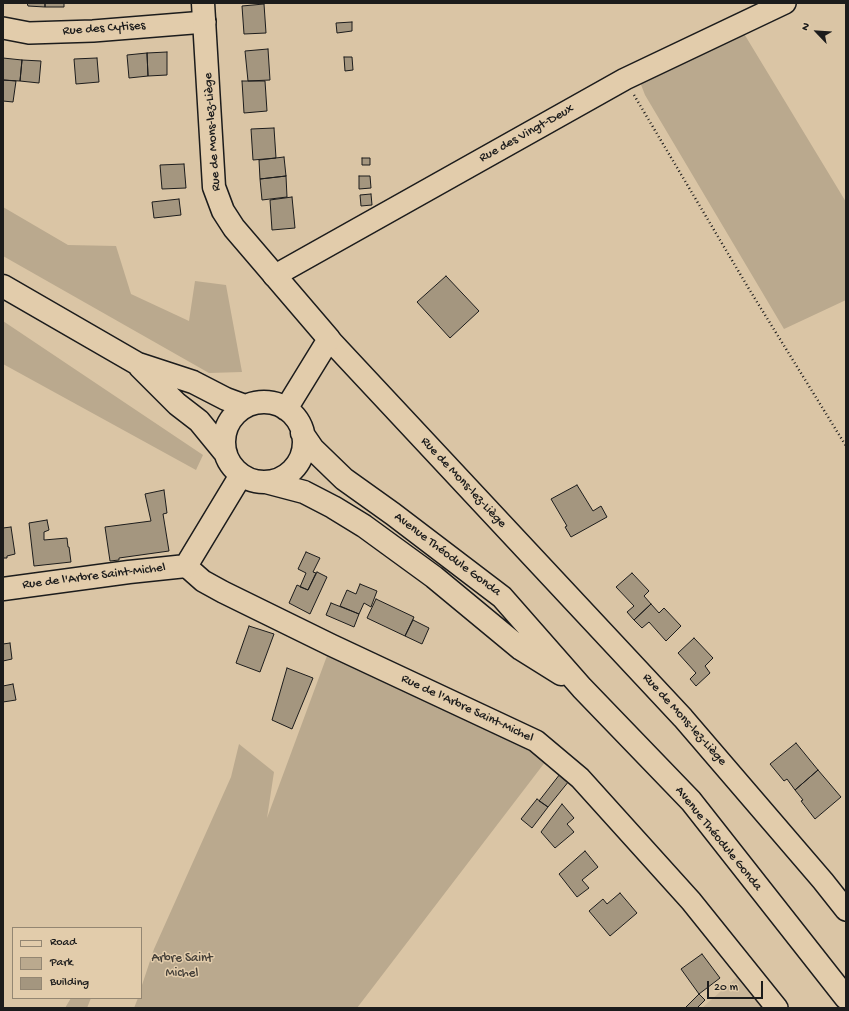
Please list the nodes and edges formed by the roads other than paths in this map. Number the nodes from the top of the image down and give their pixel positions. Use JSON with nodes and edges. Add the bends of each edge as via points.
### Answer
{"nodes":[{"id":1,"x":785,"y":3,"type":"edge"},
{"id":2,"x":204,"y":13,"type":"edge"},
{"id":3,"x":3,"y":28,"type":"edge"},
{"id":4,"x":274,"y":276,"type":"junction"},
{"id":5,"x":3,"y":286,"type":"edge"},
{"id":6,"x":329,"y":339,"type":"junction"},
{"id":7,"x":138,"y":364,"type":"junction"},
{"id":8,"x":245,"y":406,"type":"junction"},
{"id":9,"x":286,"y":409,"type":"junction"},
{"id":10,"x":302,"y":433,"type":"junction"},
{"id":11,"x":226,"y":454,"type":"junction"},
{"id":12,"x":241,"y":475,"type":"junction"},
{"id":13,"x":266,"y":482,"type":"junction"},
{"id":14,"x":186,"y":566,"type":"junction"},
{"id":15,"x":3,"y":589,"type":"edge"},
{"id":16,"x":582,"y":688,"type":"junction"},
{"id":17,"x":846,"y":910,"type":"edge"},
{"id":18,"x":846,"y":998,"type":"edge"},
{"id":19,"x":777,"y":1008,"type":"edge"}],
"edges":[{"from":1,"to":4,"type":"street","name":"Rue des Vingt-Deux","via":[[625,79]]},
{"from":2,"to":3,"type":"street","name":"Rue des Cytises","via":[[93,31],[29,33]]},
{"from":2,"to":4,"type":"main road","name":"Rue de Mons-lez-Liège","via":[[214,187],[222,211]]},
{"from":4,"to":6,"type":"main road","name":"Rue de Mons-lez-Liège"},
{"from":5,"to":7,"type":"main road"},
{"from":6,"to":9,"type":"main road"},
{"from":6,"to":17,"type":"street","name":"Rue de Mons-lez-Liège","via":[[683,718]]},
{"from":7,"to":8,"type":"main road","via":[[193,382]]},
{"from":7,"to":11,"type":"main road","via":[[177,404],[199,420]]},
{"from":8,"to":9,"type":"main road","via":[[266,402]]},
{"from":8,"to":11,"type":"main road","via":[[232,417],[225,432]]},
{"from":9,"to":10,"type":"main road","via":[[296,420]]},
{"from":10,"to":13,"type":"main road","via":[[301,456],[295,466],[287,474]]},
{"from":10,"to":16,"type":"main road","name":"Avenue Théodule Gonda","via":[[313,449],[344,479],[502,597]]},
{"from":11,"to":12,"type":"main road","via":[[232,466]]},
{"from":12,"to":13,"type":"main road"},
{"from":12,"to":14,"type":"main road"},
{"from":13,"to":16,"type":"main road","name":"Avenue Théodule Gonda","via":[[304,492],[333,506],[364,526],[434,577],[521,650]]},
{"from":14,"to":15,"type":"main road","name":"Rue de l'Arbre Saint-Michel"},
{"from":14,"to":19,"type":"street","name":"Rue de l'Arbre Saint-Michel","via":[[203,581],[223,592],[536,741],[580,778],[692,901]]},
{"from":16,"to":18,"type":"main road","name":"Avenue Théodule Gonda","via":[[691,801]]}]}
